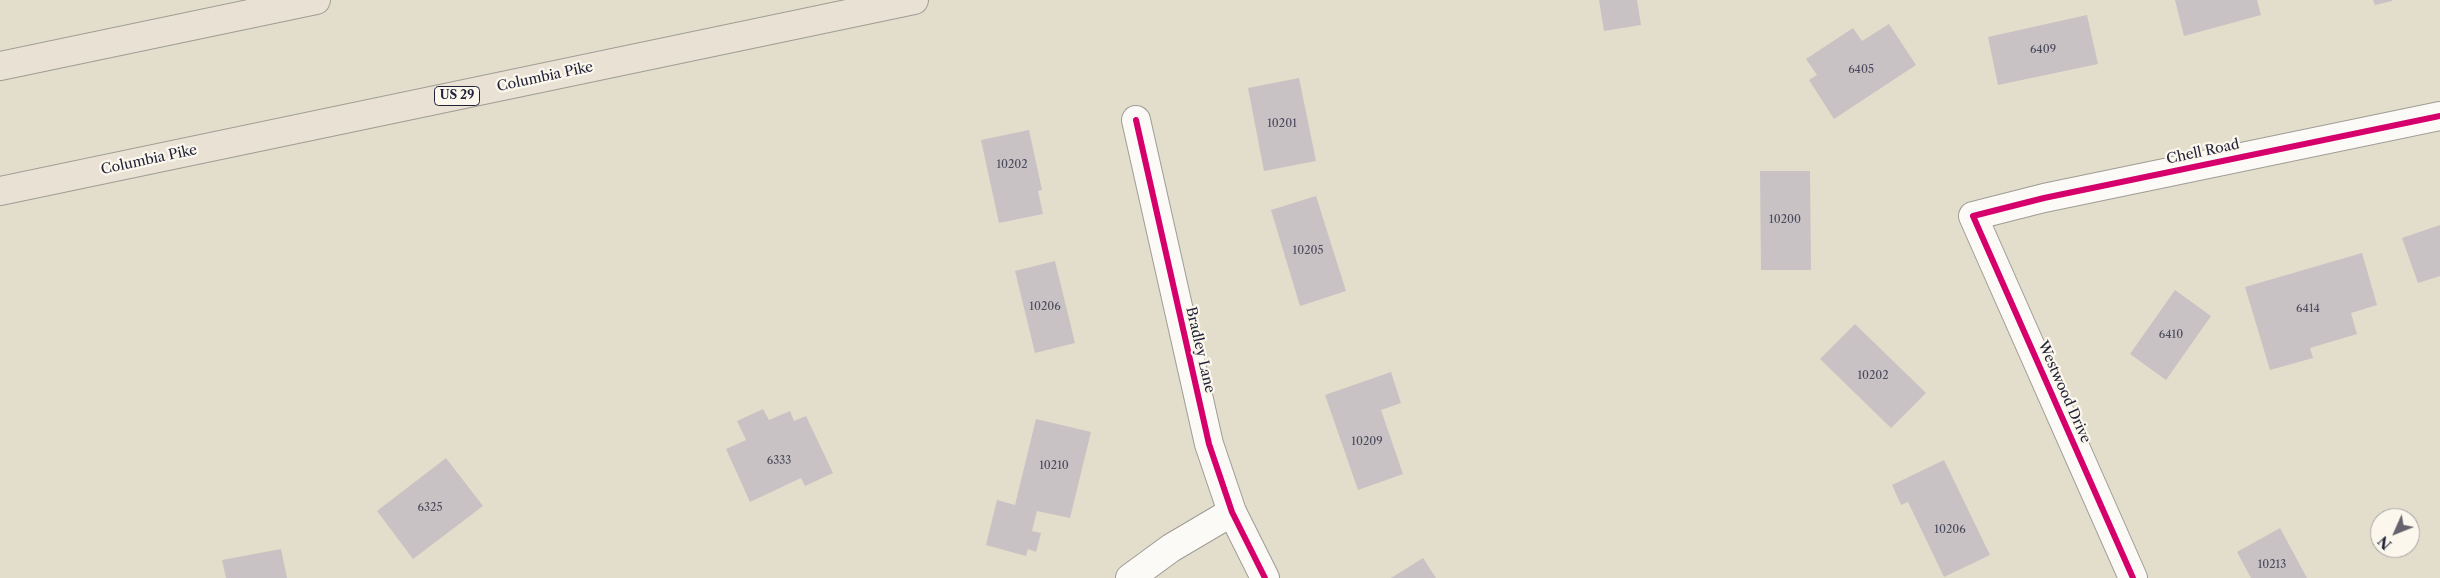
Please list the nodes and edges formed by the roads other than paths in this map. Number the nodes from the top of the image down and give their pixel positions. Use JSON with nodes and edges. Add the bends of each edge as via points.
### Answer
{"nodes":[{"id":1,"x":316,"y":0,"type":"edge"},
{"id":2,"x":914,"y":0,"type":"edge"},
{"id":3,"x":0,"y":66,"type":"edge"},
{"id":4,"x":2440,"y":116,"type":"edge"},
{"id":5,"x":1136,"y":120,"type":"dead end"},
{"id":6,"x":0,"y":191,"type":"edge"},
{"id":7,"x":1973,"y":216,"type":"joint"},
{"id":8,"x":1232,"y":512,"type":"junction"},
{"id":9,"x":1130,"y":578,"type":"edge"},
{"id":10,"x":1265,"y":578,"type":"edge"},
{"id":11,"x":2134,"y":578,"type":"edge"}],
"edges":[{"from":1,"to":3,"type":"highway"},
{"from":2,"to":6,"type":"highway","name":"Columbia Pike","number":"US 29"},
{"from":4,"to":7,"type":"street","name":"Chell Road","via":[[2044,198]]},
{"from":5,"to":8,"type":"street","name":"Bradley Lane","via":[[1208,444]]},
{"from":7,"to":11,"type":"street","name":"Westwood Drive"},
{"from":8,"to":9,"type":"street","via":[[1171,548]]},
{"from":8,"to":10,"type":"street","name":"Bradley Lane"}]}
